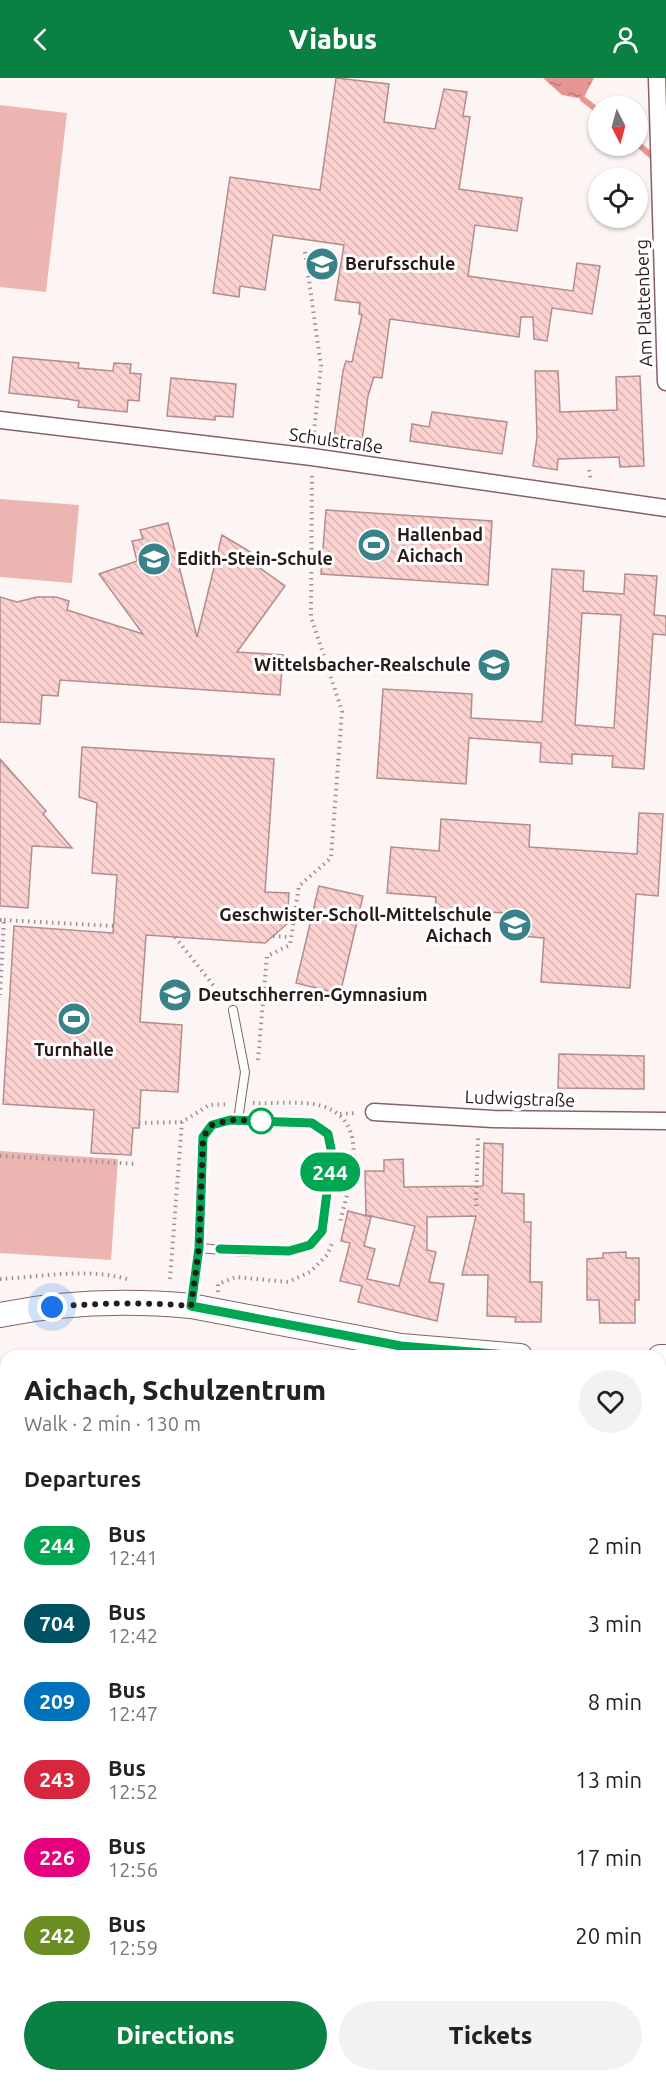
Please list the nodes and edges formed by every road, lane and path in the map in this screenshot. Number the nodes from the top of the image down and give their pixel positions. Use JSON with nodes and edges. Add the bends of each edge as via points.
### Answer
{"nodes":[{"id":1,"x":657,"y":78,"type":"edge"},
{"id":2,"x":304,"y":252,"type":"dead end"},
{"id":3,"x":666,"y":382,"type":"edge"},
{"id":4,"x":0,"y":420,"type":"edge"},
{"id":5,"x":312,"y":457,"type":"junction"},
{"id":6,"x":666,"y":507,"type":"edge"},
{"id":7,"x":2,"y":920,"type":"edge"},
{"id":8,"x":113,"y":926,"type":"dead end"},
{"id":9,"x":273,"y":936,"type":"dead end"},
{"id":10,"x":175,"y":937,"type":"dead end"},
{"id":11,"x":291,"y":937,"type":"junction"},
{"id":12,"x":0,"y":995,"type":"edge"},
{"id":13,"x":233,"y":1010,"type":"joint"},
{"id":14,"x":258,"y":1062,"type":"dead end"},
{"id":15,"x":253,"y":1092,"type":"dead end"},
{"id":16,"x":240,"y":1103,"type":"junction"},
{"id":17,"x":374,"y":1112,"type":"dead end"},
{"id":18,"x":479,"y":1118,"type":"junction"},
{"id":19,"x":238,"y":1120,"type":"junction"},
{"id":20,"x":666,"y":1121,"type":"edge"},
{"id":21,"x":182,"y":1122,"type":"junction"},
{"id":22,"x":139,"y":1123,"type":"dead end"},
{"id":23,"x":0,"y":1156,"type":"edge"},
{"id":24,"x":137,"y":1164,"type":"dead end"},
{"id":25,"x":476,"y":1206,"type":"dead end"},
{"id":26,"x":339,"y":1226,"type":"dead end"},
{"id":27,"x":335,"y":1236,"type":"dead end"},
{"id":28,"x":199,"y":1248,"type":"junction"},
{"id":29,"x":195,"y":1278,"type":"junction"},
{"id":30,"x":0,"y":1279,"type":"edge"},
{"id":31,"x":170,"y":1279,"type":"junction"},
{"id":32,"x":159,"y":1282,"type":"dead end"},
{"id":33,"x":139,"y":1283,"type":"dead end"},
{"id":34,"x":191,"y":1306,"type":"junction"},
{"id":35,"x":217,"y":1311,"type":"junction"},
{"id":36,"x":0,"y":1315,"type":"edge"},
{"id":37,"x":449,"y":1350,"type":"edge"}],
"edges":[{"from":1,"to":3,"type":"street","name":"Am Plattenberg"},
{"from":2,"to":5,"type":"path","via":[[321,366]]},
{"from":4,"to":5,"type":"street","name":"Schulstraße"},
{"from":5,"to":6,"type":"street","name":"Schulstraße"},
{"from":5,"to":11,"type":"path","via":[[311,616],[342,711],[331,858],[299,886]]},
{"from":7,"to":8,"type":"path"},
{"from":7,"to":12,"type":"path"},
{"from":9,"to":11,"type":"path"},
{"from":10,"to":13,"type":"path"},
{"from":11,"to":14,"type":"path","via":[[290,945],[267,956]]},
{"from":13,"to":16,"type":"lane","via":[[245,1072]]},
{"from":15,"to":26,"type":"path","via":[[252,1103],[321,1106],[340,1114],[351,1134],[355,1154]]},
{"from":16,"to":19,"type":"lane"},
{"from":16,"to":21,"type":"path","via":[[208,1105]]},
{"from":17,"to":18,"type":"street","name":"Ludwigstraße"},
{"from":18,"to":20,"type":"street","name":"Ludwigstraße"},
{"from":18,"to":25,"type":"path"},
{"from":19,"to":28,"type":"lane","via":[[212,1125],[203,1137]]},
{"from":19,"to":28,"type":"lane","via":[[312,1123],[328,1134],[332,1154],[322,1231],[310,1245],[289,1251]]},
{"from":21,"to":22,"type":"path"},
{"from":21,"to":31,"type":"path"},
{"from":23,"to":24,"type":"path"},
{"from":27,"to":35,"type":"path","via":[[327,1255],[310,1272],[288,1282],[236,1277],[218,1284]]},
{"from":28,"to":29,"type":"lane"},
{"from":29,"to":31,"type":"path"},
{"from":29,"to":34,"type":"lane"},
{"from":30,"to":33,"type":"path","via":[[75,1274],[120,1276]]},
{"from":31,"to":32,"type":"path"},
{"from":34,"to":35,"type":"main road"},
{"from":34,"to":36,"type":"main road","via":[[99,1303]]},
{"from":35,"to":37,"type":"main road","via":[[401,1346]]}]}
